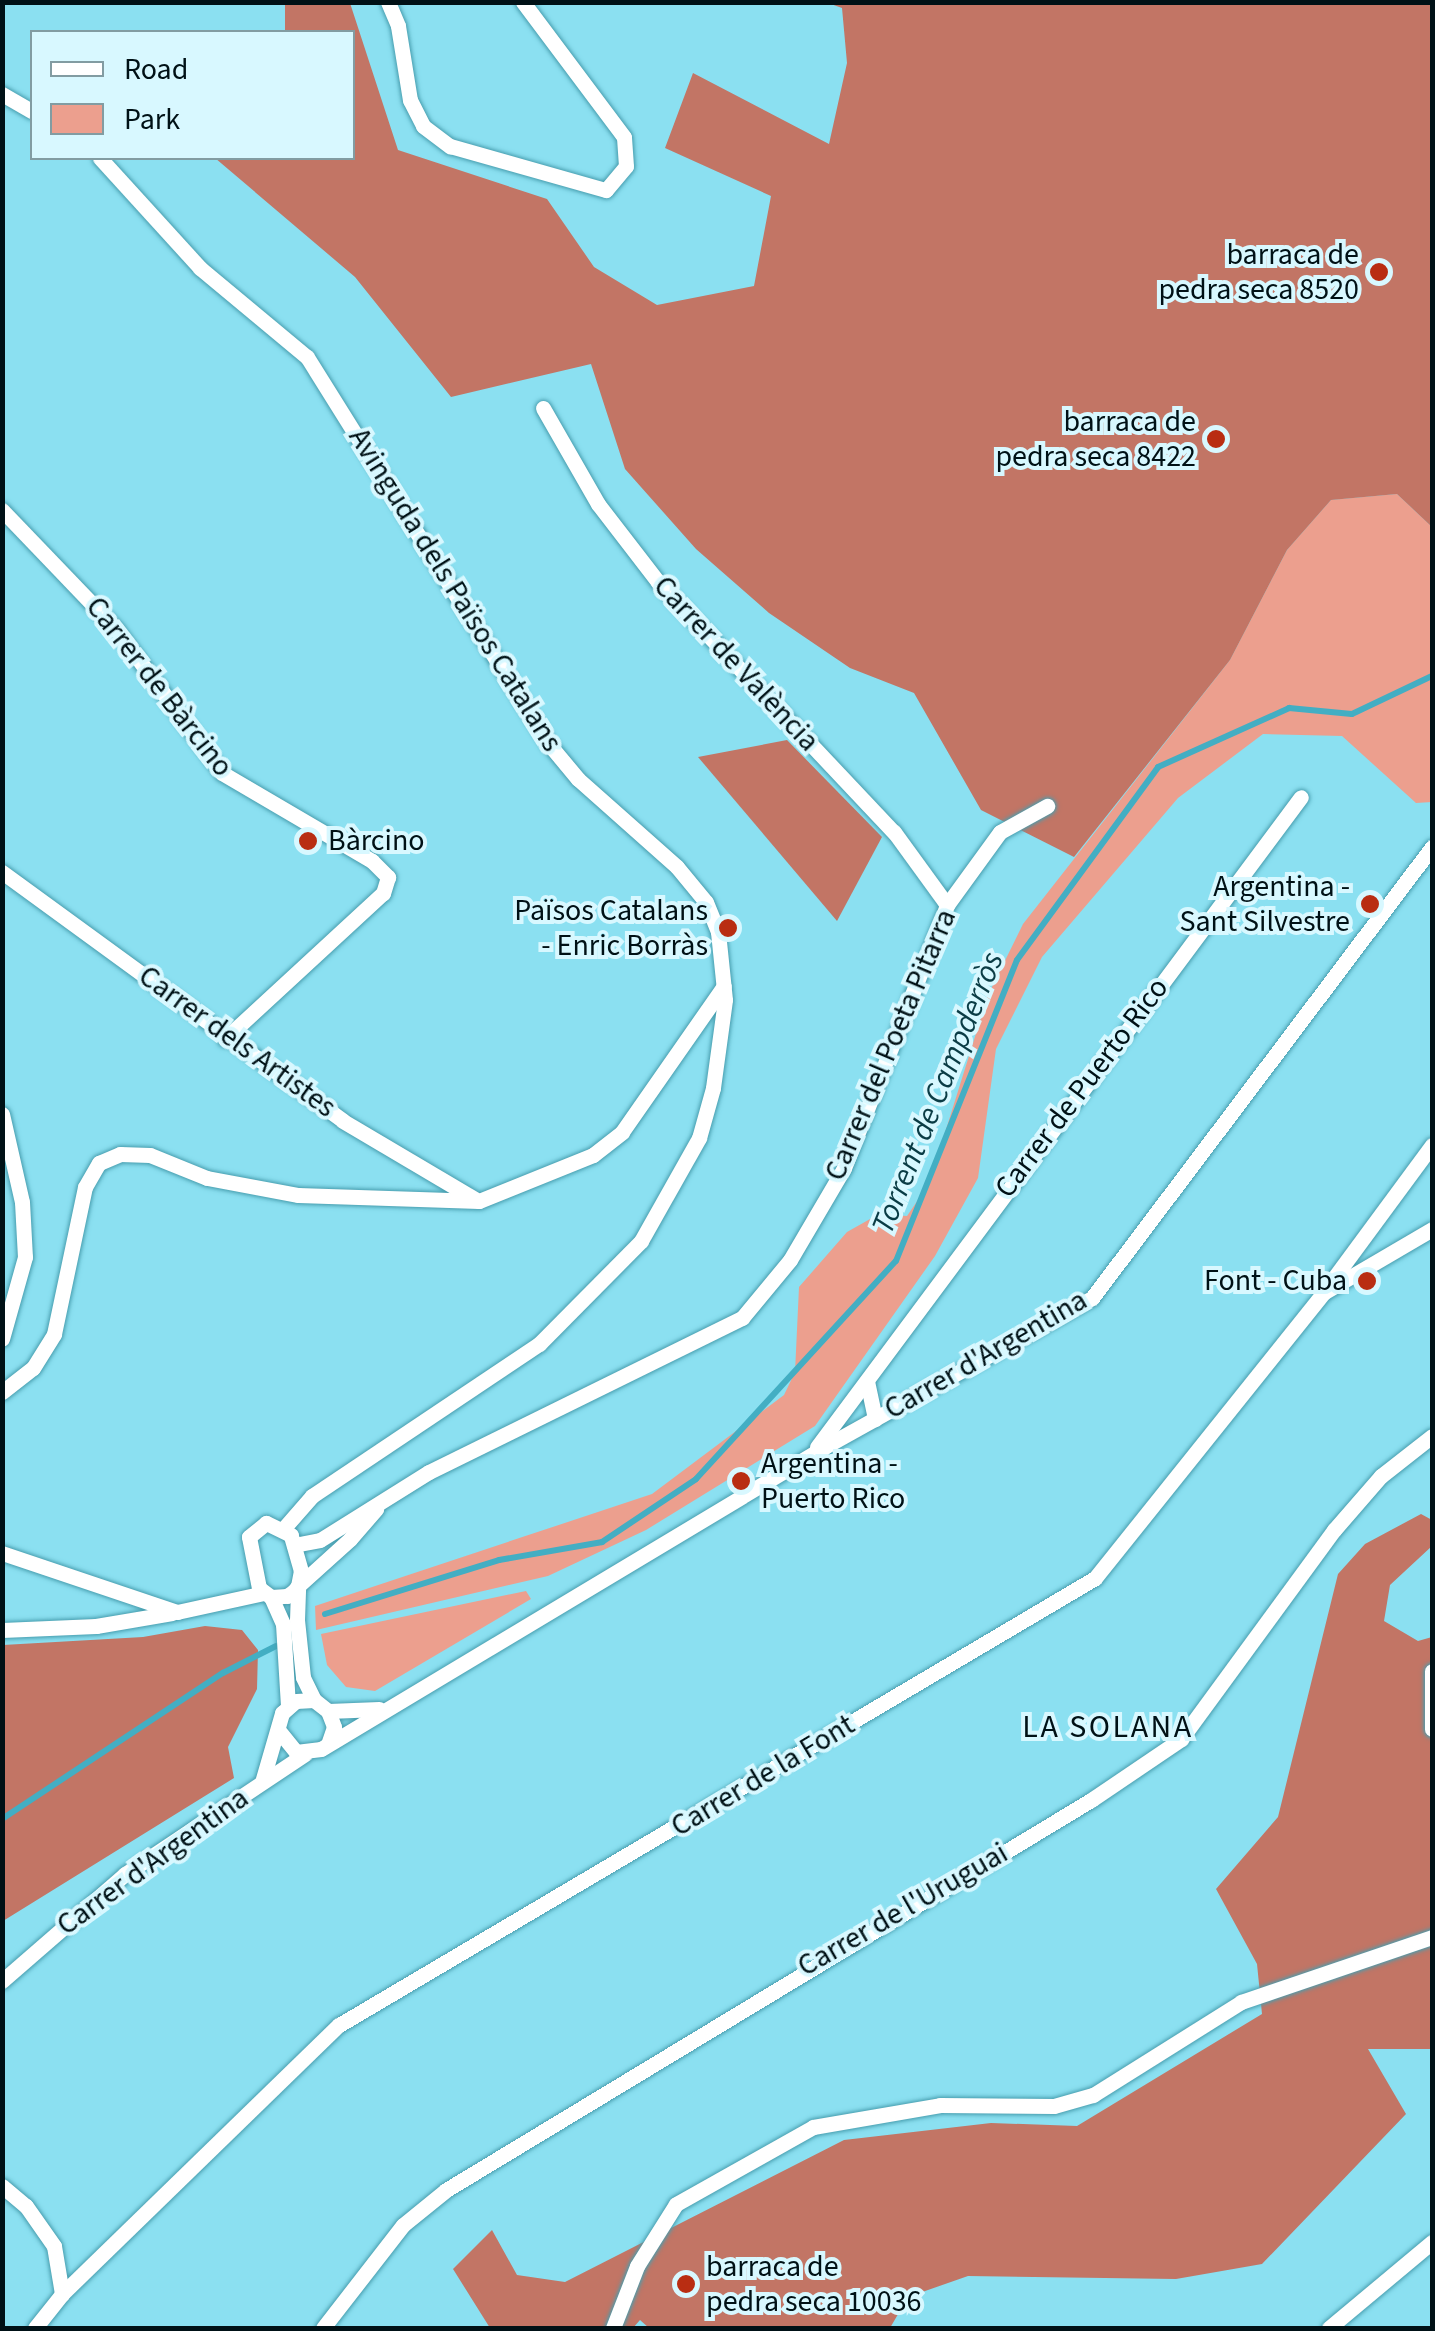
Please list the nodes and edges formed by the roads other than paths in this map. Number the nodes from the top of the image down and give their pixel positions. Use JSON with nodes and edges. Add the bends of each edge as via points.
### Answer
{"nodes":[{"id":1,"x":388,"y":2,"type":"edge"},
{"id":2,"x":522,"y":2,"type":"edge"},
{"id":3,"x":2,"y":94,"type":"edge"},
{"id":4,"x":30,"y":110,"type":"edge"},
{"id":5,"x":102,"y":160,"type":"edge"},
{"id":6,"x":543,"y":408,"type":"dead end"},
{"id":7,"x":2,"y":510,"type":"edge"},
{"id":8,"x":1301,"y":797,"type":"dead end"},
{"id":9,"x":1047,"y":806,"type":"dead end"},
{"id":10,"x":1432,"y":846,"type":"edge"},
{"id":11,"x":2,"y":872,"type":"edge"},
{"id":12,"x":947,"y":905,"type":"junction"},
{"id":13,"x":724,"y":986,"type":"junction"},
{"id":14,"x":226,"y":1039,"type":"junction"},
{"id":15,"x":2,"y":1114,"type":"edge"},
{"id":16,"x":1432,"y":1145,"type":"edge"},
{"id":17,"x":478,"y":1200,"type":"junction"},
{"id":18,"x":1432,"y":1229,"type":"edge"},
{"id":19,"x":1323,"y":1293,"type":"junction"},
{"id":20,"x":2,"y":1338,"type":"edge"},
{"id":21,"x":867,"y":1381,"type":"junction"},
{"id":22,"x":2,"y":1392,"type":"edge"},
{"id":23,"x":875,"y":1420,"type":"junction"},
{"id":24,"x":1432,"y":1436,"type":"edge"},
{"id":25,"x":812,"y":1454,"type":"junction"},
{"id":26,"x":385,"y":1499,"type":"junction"},
{"id":27,"x":284,"y":1528,"type":"junction"},
{"id":28,"x":294,"y":1545,"type":"junction"},
{"id":29,"x":2,"y":1553,"type":"edge"},
{"id":30,"x":253,"y":1571,"type":"junction"},
{"id":31,"x":298,"y":1586,"type":"junction"},
{"id":32,"x":268,"y":1595,"type":"junction"},
{"id":33,"x":222,"y":1599,"type":"junction"},
{"id":34,"x":177,"y":1612,"type":"junction"},
{"id":35,"x":2,"y":1630,"type":"edge"},
{"id":36,"x":1432,"y":1671,"type":"edge"},
{"id":37,"x":314,"y":1700,"type":"junction"},
{"id":38,"x":397,"y":1704,"type":"junction"},
{"id":39,"x":288,"y":1706,"type":"junction"},
{"id":40,"x":328,"y":1711,"type":"junction"},
{"id":41,"x":1432,"y":1730,"type":"edge"},
{"id":42,"x":280,"y":1731,"type":"junction"},
{"id":43,"x":328,"y":1744,"type":"junction"},
{"id":44,"x":305,"y":1754,"type":"junction"},
{"id":45,"x":260,"y":1786,"type":"junction"},
{"id":46,"x":1432,"y":1937,"type":"edge"},
{"id":47,"x":2,"y":1981,"type":"edge"},
{"id":48,"x":2,"y":2186,"type":"edge"},
{"id":49,"x":1432,"y":2242,"type":"edge"},
{"id":50,"x":62,"y":2294,"type":"junction"},
{"id":51,"x":35,"y":2328,"type":"edge"},
{"id":52,"x":323,"y":2328,"type":"edge"},
{"id":53,"x":613,"y":2328,"type":"edge"},
{"id":54,"x":1329,"y":2328,"type":"edge"}],
"edges":[{"from":1,"to":2,"type":"street","via":[[410,100],[423,126],[450,146],[606,190],[626,166],[624,137]]},
{"from":3,"to":4,"type":"street"},
{"from":5,"to":13,"type":"street","name":"Avinguda dels Països Catalans","via":[[200,268],[307,357],[548,743],[706,902],[718,932]]},
{"from":6,"to":12,"type":"street","name":"Carrer de València","via":[[598,504],[658,582],[894,832]]},
{"from":7,"to":14,"type":"street","name":"Carrer de Bàrcino","via":[[118,630],[222,773],[372,861],[388,877],[383,893]]},
{"from":8,"to":21,"type":"street","name":"Carrer de Puerto Rico"},
{"from":9,"to":12,"type":"street","name":"Carrer del Poeta Pitarra","via":[[1000,832]]},
{"from":10,"to":23,"type":"street","name":"Carrer d'Argentina","via":[[1092,1298]]},
{"from":11,"to":14,"type":"street","name":"Carrer dels Artistes"},
{"from":12,"to":26,"type":"street","name":"Carrer del Poeta Pitarra","via":[[844,1168],[760,1300],[720,1334],[530,1420]]},
{"from":13,"to":17,"type":"street","via":[[622,1132],[593,1155]]},
{"from":13,"to":27,"type":"street","name":"Avinguda dels Països Catalans","via":[[699,1138],[673,1192],[616,1273],[540,1344],[312,1496]]},
{"from":14,"to":17,"type":"street","name":"Carrer dels Artistes","via":[[343,1121]]},
{"from":15,"to":20,"type":"street","via":[[22,1202],[26,1257]]},
{"from":16,"to":19,"type":"street"},
{"from":17,"to":22,"type":"street","via":[[298,1195],[208,1178],[150,1155],[120,1154],[98,1163],[85,1187],[54,1334],[33,1368]]},
{"from":18,"to":19,"type":"street","name":"Carrer de la Font"},
{"from":19,"to":50,"type":"street","name":"Carrer de la Font","via":[[1095,1578],[339,2025]]},
{"from":21,"to":23,"type":"street"},
{"from":21,"to":25,"type":"street","name":"Carrer de Puerto Rico"},
{"from":23,"to":25,"type":"street","name":"Carrer d'Argentina"},
{"from":24,"to":52,"type":"street","name":"Carrer de l'Uruguai","via":[[1380,1476],[1334,1530],[1181,1738],[1091,1800],[446,2190],[403,2225]]},
{"from":25,"to":38,"type":"street","name":"Carrer d'Argentina"},
{"from":26,"to":28,"type":"street","name":"Carrer del Poeta Pitarra","via":[[320,1540]]},
{"from":26,"to":31,"type":"street","name":"Carrer del Poeta Pitarra"},
{"from":27,"to":28,"type":"street"},
{"from":27,"to":30,"type":"street","via":[[266,1524],[253,1531],[247,1545]]},
{"from":28,"to":31,"type":"street"},
{"from":29,"to":34,"type":"street"},
{"from":30,"to":32,"type":"street"},
{"from":30,"to":33,"type":"street"},
{"from":31,"to":32,"type":"street","via":[[287,1596]]},
{"from":31,"to":37,"type":"street","via":[[303,1676]]},
{"from":32,"to":33,"type":"street"},
{"from":32,"to":39,"type":"street","via":[[284,1624]]},
{"from":33,"to":34,"type":"street"},
{"from":34,"to":35,"type":"street","via":[[96,1626]]},
{"from":36,"to":41,"type":"street"},
{"from":37,"to":39,"type":"street"},
{"from":37,"to":40,"type":"street"},
{"from":38,"to":40,"type":"street","name":"Carrer d'Argentina"},
{"from":38,"to":43,"type":"street","name":"Carrer d'Argentina"},
{"from":39,"to":42,"type":"street"},
{"from":40,"to":43,"type":"street","via":[[334,1727]]},
{"from":42,"to":44,"type":"street","via":[[288,1747]]},
{"from":42,"to":45,"type":"street","name":"Carrer d'Argentina"},
{"from":43,"to":44,"type":"street"},
{"from":44,"to":45,"type":"street","name":"Carrer d'Argentina"},
{"from":45,"to":47,"type":"street","name":"Carrer d'Argentina","via":[[125,1874]]},
{"from":46,"to":53,"type":"street","via":[[1240,2002],[1093,2095],[1054,2106],[940,2105],[813,2127],[676,2204],[637,2266]]},
{"from":48,"to":50,"type":"street","via":[[26,2206],[54,2246]]},
{"from":49,"to":54,"type":"street"},
{"from":50,"to":51,"type":"street","name":"Carrer de la Font"}]}
